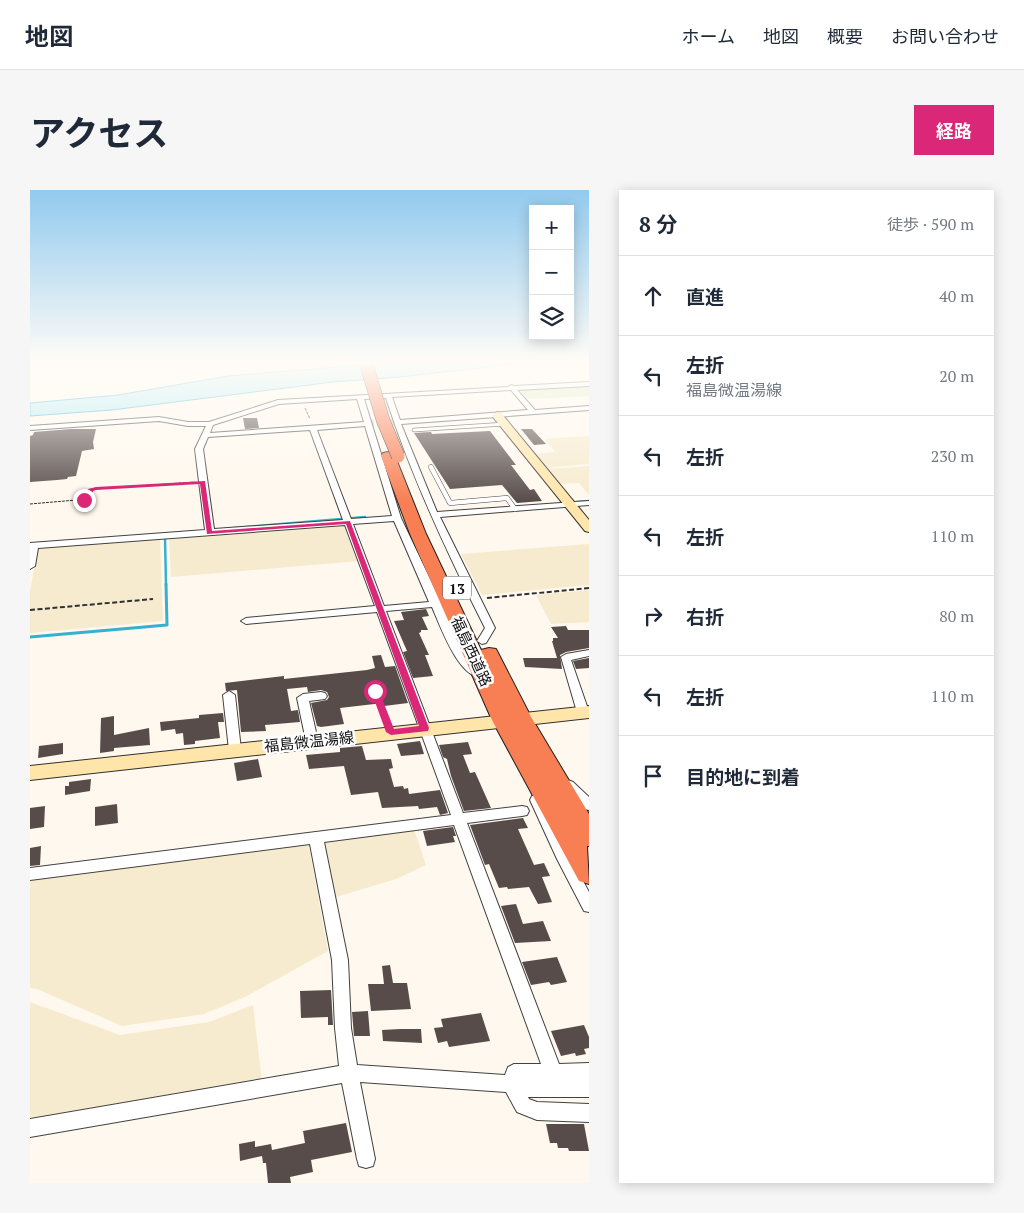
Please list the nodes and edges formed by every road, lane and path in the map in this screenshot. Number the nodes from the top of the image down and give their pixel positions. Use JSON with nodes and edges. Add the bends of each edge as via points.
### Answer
{"nodes":[{"id":1,"x":255,"y":409,"type":"edge"},
{"id":2,"x":306,"y":409,"type":"edge"},
{"id":3,"x":363,"y":409,"type":"edge"},
{"id":4,"x":370,"y":409,"type":"edge"},
{"id":5,"x":380,"y":409,"type":"edge"},
{"id":6,"x":392,"y":409,"type":"edge"},
{"id":7,"x":531,"y":409,"type":"edge"},
{"id":8,"x":570,"y":409,"type":"edge"},
{"id":9,"x":533,"y":412,"type":"junction"},
{"id":10,"x":501,"y":419,"type":"junction"},
{"id":11,"x":396,"y":422,"type":"junction"},
{"id":12,"x":210,"y":424,"type":"junction"},
{"id":13,"x":366,"y":424,"type":"junction"},
{"id":14,"x":313,"y":428,"type":"junction"},
{"id":15,"x":31,"y":429,"type":"edge"},
{"id":16,"x":414,"y":430,"type":"dead end"},
{"id":17,"x":205,"y":435,"type":"junction"},
{"id":18,"x":393,"y":456,"type":"junction"},
{"id":19,"x":431,"y":467,"type":"dead end"},
{"id":20,"x":203,"y":482,"type":"junction"},
{"id":21,"x":589,"y":503,"type":"edge"},
{"id":22,"x":30,"y":504,"type":"edge"},
{"id":23,"x":570,"y":505,"type":"junction"},
{"id":24,"x":515,"y":509,"type":"junction"},
{"id":25,"x":435,"y":515,"type":"junction"},
{"id":26,"x":397,"y":518,"type":"junction"},
{"id":27,"x":348,"y":522,"type":"junction"},
{"id":28,"x":589,"y":528,"type":"edge"},
{"id":29,"x":210,"y":533,"type":"junction"},
{"id":30,"x":32,"y":546,"type":"edge"},
{"id":31,"x":30,"y":566,"type":"edge"},
{"id":32,"x":589,"y":588,"type":"edge"},
{"id":33,"x":153,"y":598,"type":"dead end"},
{"id":34,"x":475,"y":600,"type":"junction"},
{"id":35,"x":435,"y":604,"type":"junction"},
{"id":36,"x":380,"y":608,"type":"junction"},
{"id":37,"x":30,"y":610,"type":"edge"},
{"id":38,"x":246,"y":621,"type":"dead end"},
{"id":39,"x":482,"y":641,"type":"junction"},
{"id":40,"x":589,"y":653,"type":"edge"},
{"id":41,"x":482,"y":675,"type":"junction"},
{"id":42,"x":375,"y":691,"type":"dead end"},
{"id":43,"x":229,"y":695,"type":"dead end"},
{"id":44,"x":321,"y":696,"type":"dead end"},
{"id":45,"x":586,"y":712,"type":"edge"},
{"id":46,"x":512,"y":719,"type":"junction"},
{"id":47,"x":425,"y":728,"type":"junction"},
{"id":48,"x":391,"y":732,"type":"junction"},
{"id":49,"x":312,"y":741,"type":"junction"},
{"id":50,"x":235,"y":750,"type":"junction"},
{"id":51,"x":541,"y":770,"type":"junction"},
{"id":52,"x":30,"y":773,"type":"edge"},
{"id":53,"x":589,"y":806,"type":"edge"},
{"id":54,"x":522,"y":811,"type":"dead end"},
{"id":55,"x":460,"y":820,"type":"junction"},
{"id":56,"x":589,"y":836,"type":"edge"},
{"id":57,"x":316,"y":838,"type":"junction"},
{"id":58,"x":589,"y":873,"type":"edge"},
{"id":59,"x":30,"y":874,"type":"edge"},
{"id":60,"x":589,"y":906,"type":"edge"},
{"id":61,"x":553,"y":1072,"type":"junction"},
{"id":62,"x":589,"y":1072,"type":"edge"},
{"id":63,"x":349,"y":1073,"type":"junction"},
{"id":64,"x":511,"y":1084,"type":"junction"},
{"id":65,"x":589,"y":1088,"type":"edge"},
{"id":66,"x":589,"y":1113,"type":"edge"},
{"id":67,"x":30,"y":1128,"type":"edge"},
{"id":68,"x":366,"y":1158,"type":"dead end"}],
"edges":[{"from":1,"to":12,"type":"street"},
{"from":2,"to":14,"type":"path"},
{"from":3,"to":13,"type":"street"},
{"from":4,"to":18,"type":"highway","name":"福島西道路","number":"13"},
{"from":5,"to":18,"type":"highway","name":"福島西道路","number":"13","bridge":true},
{"from":6,"to":11,"type":"street"},
{"from":7,"to":9,"type":"street"},
{"from":8,"to":9,"type":"street"},
{"from":9,"to":10,"type":"street"},
{"from":10,"to":11,"type":"street"},
{"from":10,"to":16,"type":"lane"},
{"from":10,"to":23,"type":"main road"},
{"from":11,"to":25,"type":"street"},
{"from":12,"to":15,"type":"street","via":[[159,419]]},
{"from":12,"to":17,"type":"street"},
{"from":13,"to":14,"type":"street"},
{"from":13,"to":26,"type":"street"},
{"from":14,"to":17,"type":"street"},
{"from":14,"to":27,"type":"street"},
{"from":17,"to":20,"type":"street","via":[[199,449]]},
{"from":18,"to":39,"type":"highway","name":"福島西道路","number":"13"},
{"from":18,"to":41,"type":"highway","name":"福島西道路","number":"13","via":[[418,534]]},
{"from":19,"to":24,"type":"lane","via":[[450,503],[507,498]]},
{"from":20,"to":22,"type":"path","via":[[96,488],[90,490],[88,499]]},
{"from":20,"to":29,"type":"street"},
{"from":21,"to":23,"type":"street"},
{"from":23,"to":24,"type":"street"},
{"from":23,"to":28,"type":"main road"},
{"from":24,"to":25,"type":"street"},
{"from":25,"to":34,"type":"street"},
{"from":26,"to":27,"type":"street"},
{"from":26,"to":35,"type":"street"},
{"from":27,"to":29,"type":"street"},
{"from":27,"to":36,"type":"street"},
{"from":29,"to":30,"type":"street"},
{"from":30,"to":31,"type":"street"},
{"from":32,"to":34,"type":"path"},
{"from":33,"to":37,"type":"path"},
{"from":34,"to":39,"type":"street","via":[[490,628]]},
{"from":35,"to":36,"type":"street"},
{"from":35,"to":41,"type":"street","via":[[463,661]]},
{"from":36,"to":38,"type":"street"},
{"from":36,"to":47,"type":"street"},
{"from":39,"to":46,"type":"highway","name":"福島西道路","number":"13"},
{"from":40,"to":45,"type":"street","via":[[566,657]]},
{"from":41,"to":46,"type":"highway","name":"福島西道路","number":"13"},
{"from":42,"to":48,"type":"path"},
{"from":43,"to":50,"type":"street"},
{"from":44,"to":49,"type":"street","via":[[303,698]]},
{"from":45,"to":46,"type":"main road","name":"福島微温湯線"},
{"from":46,"to":47,"type":"main road","name":"福島微温湯線"},
{"from":46,"to":51,"type":"highway","name":"福島西道路","number":"13"},
{"from":47,"to":48,"type":"main road","name":"福島微温湯線"},
{"from":47,"to":55,"type":"street"},
{"from":48,"to":49,"type":"main road","name":"福島微温湯線"},
{"from":49,"to":50,"type":"main road","name":"福島微温湯線"},
{"from":50,"to":52,"type":"main road","name":"福島微温湯線"},
{"from":51,"to":53,"type":"street"},
{"from":51,"to":56,"type":"highway","name":"福島西道路","number":"13"},
{"from":51,"to":58,"type":"highway","name":"福島西道路","number":"13"},
{"from":51,"to":60,"type":"street","via":[[537,802]]},
{"from":54,"to":55,"type":"street"},
{"from":55,"to":57,"type":"street"},
{"from":55,"to":61,"type":"street"},
{"from":57,"to":59,"type":"street"},
{"from":57,"to":63,"type":"street","via":[[340,960]]},
{"from":61,"to":62,"type":"street"},
{"from":61,"to":64,"type":"street","via":[[514,1073]]},
{"from":63,"to":64,"type":"street"},
{"from":63,"to":67,"type":"street"},
{"from":63,"to":68,"type":"street"},
{"from":64,"to":65,"type":"street","via":[[529,1088]]},
{"from":64,"to":66,"type":"street","via":[[522,1106],[537,1111]]}]}
